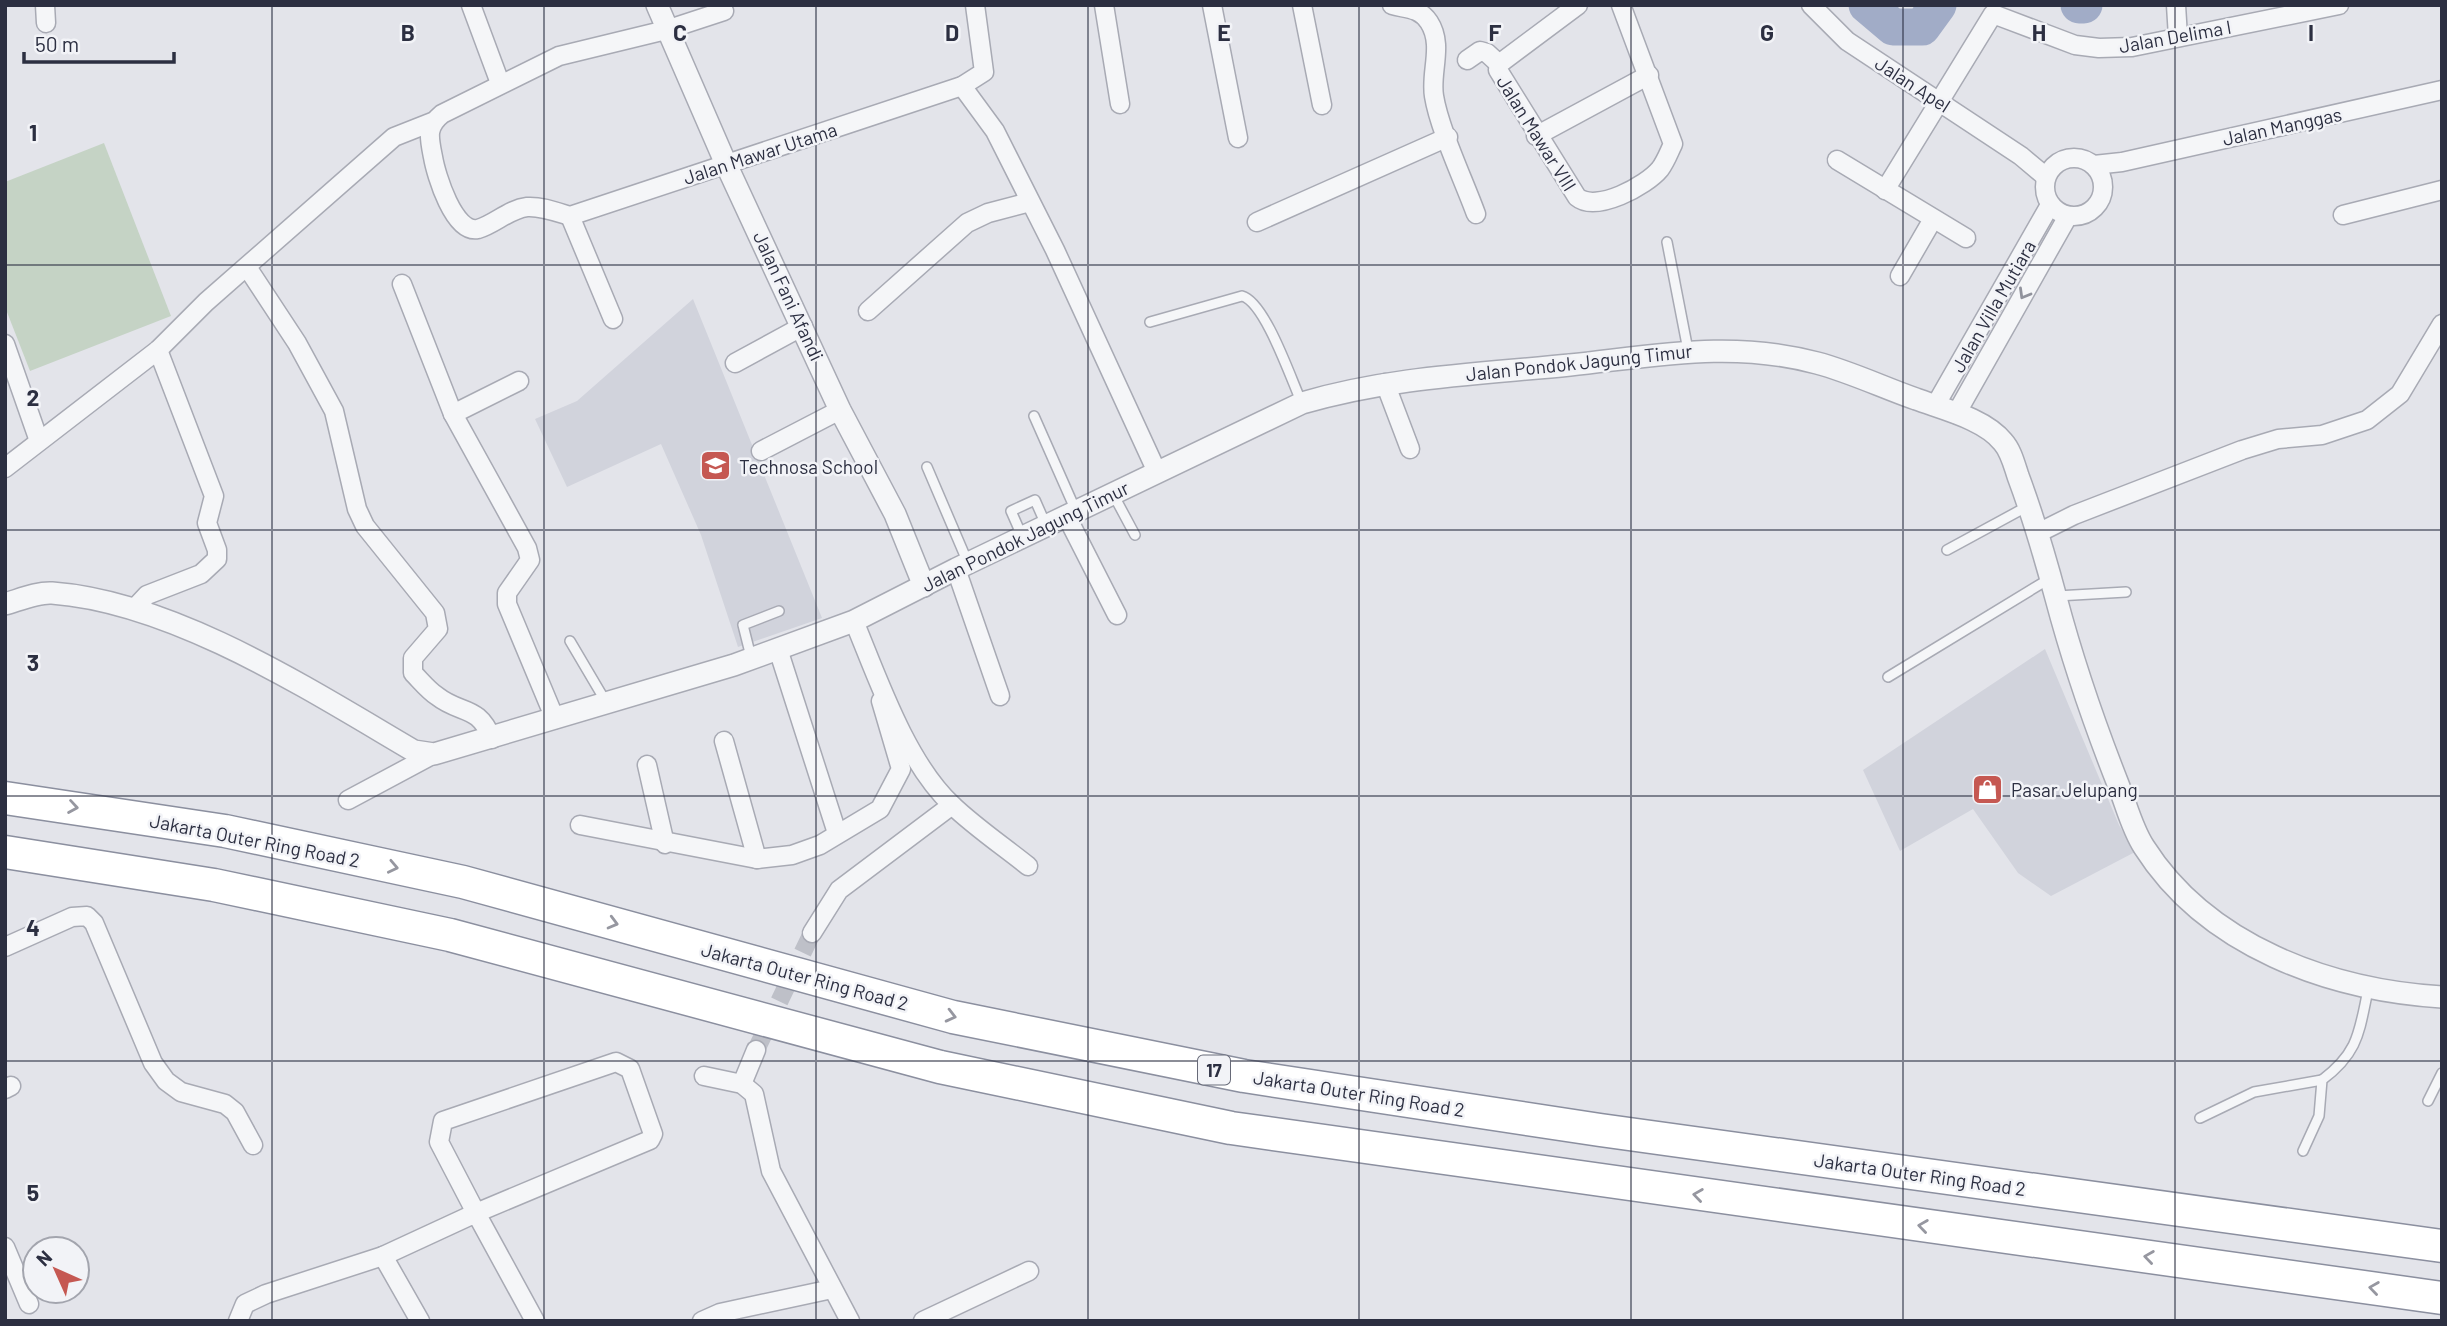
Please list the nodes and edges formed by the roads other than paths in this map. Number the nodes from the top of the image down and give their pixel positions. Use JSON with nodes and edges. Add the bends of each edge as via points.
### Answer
{"nodes":[{"id":1,"x":471,"y":5,"type":"edge"},
{"id":2,"x":657,"y":5,"type":"edge"},
{"id":3,"x":975,"y":5,"type":"edge"},
{"id":4,"x":1104,"y":5,"type":"edge"},
{"id":5,"x":1212,"y":5,"type":"edge"},
{"id":6,"x":1302,"y":5,"type":"edge"},
{"id":7,"x":1392,"y":5,"type":"edge"},
{"id":8,"x":1621,"y":5,"type":"edge"},
{"id":9,"x":1811,"y":5,"type":"edge"},
{"id":10,"x":2176,"y":5,"type":"edge"},
{"id":11,"x":2339,"y":5,"type":"edge"},
{"id":12,"x":1575,"y":6,"type":"edge"},
{"id":13,"x":724,"y":11,"type":"dead end"},
{"id":14,"x":666,"y":30,"type":"junction"},
{"id":15,"x":2178,"y":37,"type":"junction"},
{"id":16,"x":1468,"y":60,"type":"dead end"},
{"id":17,"x":1499,"y":64,"type":"junction"},
{"id":18,"x":1649,"y":75,"type":"junction"},
{"id":19,"x":500,"y":83,"type":"junction"},
{"id":20,"x":962,"y":86,"type":"junction"},
{"id":21,"x":2442,"y":90,"type":"edge"},
{"id":22,"x":1938,"y":100,"type":"junction"},
{"id":23,"x":1120,"y":104,"type":"dead end"},
{"id":24,"x":1322,"y":104,"type":"dead end"},
{"id":25,"x":432,"y":122,"type":"junction"},
{"id":26,"x":1536,"y":136,"type":"junction"},
{"id":27,"x":1448,"y":137,"type":"junction"},
{"id":28,"x":1238,"y":138,"type":"dead end"},
{"id":29,"x":1836,"y":160,"type":"dead end"},
{"id":30,"x":2122,"y":162,"type":"junction"},
{"id":31,"x":726,"y":164,"type":"junction"},
{"id":32,"x":2094,"y":165,"type":"junction"},
{"id":33,"x":2050,"y":171,"type":"junction"},
{"id":34,"x":2103,"y":182,"type":"junction"},
{"id":35,"x":1885,"y":190,"type":"junction"},
{"id":36,"x":2442,"y":190,"type":"edge"},
{"id":37,"x":1030,"y":202,"type":"junction"},
{"id":38,"x":2050,"y":205,"type":"junction"},
{"id":39,"x":1476,"y":214,"type":"dead end"},
{"id":40,"x":2343,"y":215,"type":"dead end"},
{"id":41,"x":569,"y":216,"type":"junction"},
{"id":42,"x":2068,"y":216,"type":"junction"},
{"id":43,"x":1933,"y":219,"type":"junction"},
{"id":44,"x":1257,"y":222,"type":"dead end"},
{"id":45,"x":1966,"y":238,"type":"dead end"},
{"id":46,"x":1667,"y":242,"type":"dead end"},
{"id":47,"x":247,"y":267,"type":"junction"},
{"id":48,"x":1900,"y":276,"type":"dead end"},
{"id":49,"x":402,"y":284,"type":"dead end"},
{"id":50,"x":868,"y":311,"type":"dead end"},
{"id":51,"x":613,"y":319,"type":"dead end"},
{"id":52,"x":1150,"y":322,"type":"dead end"},
{"id":53,"x":2442,"y":324,"type":"edge"},
{"id":54,"x":803,"y":326,"type":"junction"},
{"id":55,"x":5,"y":344,"type":"edge"},
{"id":56,"x":158,"y":350,"type":"junction"},
{"id":57,"x":1688,"y":350,"type":"junction"},
{"id":58,"x":735,"y":363,"type":"dead end"},
{"id":59,"x":519,"y":381,"type":"dead end"},
{"id":60,"x":1385,"y":383,"type":"junction"},
{"id":61,"x":1302,"y":403,"type":"junction"},
{"id":62,"x":1935,"y":406,"type":"junction"},
{"id":63,"x":840,"y":410,"type":"junction"},
{"id":64,"x":453,"y":414,"type":"junction"},
{"id":65,"x":1956,"y":414,"type":"junction"},
{"id":66,"x":1034,"y":416,"type":"dead end"},
{"id":67,"x":39,"y":441,"type":"junction"},
{"id":68,"x":1410,"y":449,"type":"dead end"},
{"id":69,"x":761,"y":451,"type":"dead end"},
{"id":70,"x":927,"y":467,"type":"dead end"},
{"id":71,"x":5,"y":468,"type":"edge"},
{"id":72,"x":1157,"y":472,"type":"junction"},
{"id":73,"x":1113,"y":493,"type":"junction"},
{"id":74,"x":2029,"y":505,"type":"junction"},
{"id":75,"x":1071,"y":513,"type":"junction"},
{"id":76,"x":2038,"y":533,"type":"junction"},
{"id":77,"x":1135,"y":535,"type":"dead end"},
{"id":78,"x":1947,"y":550,"type":"dead end"},
{"id":79,"x":962,"y":566,"type":"junction"},
{"id":80,"x":924,"y":586,"type":"junction"},
{"id":81,"x":2053,"y":587,"type":"junction"},
{"id":82,"x":2126,"y":592,"type":"dead end"},
{"id":83,"x":5,"y":604,"type":"edge"},
{"id":84,"x":133,"y":610,"type":"junction"},
{"id":85,"x":779,"y":611,"type":"dead end"},
{"id":86,"x":1117,"y":615,"type":"dead end"},
{"id":87,"x":854,"y":621,"type":"junction"},
{"id":88,"x":570,"y":641,"type":"dead end"},
{"id":89,"x":778,"y":649,"type":"junction"},
{"id":90,"x":751,"y":659,"type":"junction"},
{"id":91,"x":1888,"y":677,"type":"dead end"},
{"id":92,"x":1000,"y":696,"type":"dead end"},
{"id":93,"x":881,"y":701,"type":"dead end"},
{"id":94,"x":607,"y":703,"type":"junction"},
{"id":95,"x":555,"y":719,"type":"junction"},
{"id":96,"x":492,"y":739,"type":"junction"},
{"id":97,"x":724,"y":741,"type":"dead end"},
{"id":98,"x":434,"y":754,"type":"junction"},
{"id":99,"x":647,"y":765,"type":"dead end"},
{"id":100,"x":5,"y":798,"type":"edge"},
{"id":101,"x":348,"y":800,"type":"dead end"},
{"id":102,"x":951,"y":805,"type":"junction"},
{"id":103,"x":580,"y":825,"type":"dead end"},
{"id":104,"x":838,"y":832,"type":"junction"},
{"id":105,"x":666,"y":844,"type":"junction"},
{"id":106,"x":5,"y":852,"type":"edge"},
{"id":107,"x":757,"y":859,"type":"junction"},
{"id":108,"x":1028,"y":866,"type":"dead end"},
{"id":109,"x":812,"y":933,"type":"tunnel mouth"},
{"id":110,"x":5,"y":947,"type":"edge"},
{"id":111,"x":2368,"y":990,"type":"junction"},
{"id":112,"x":2442,"y":997,"type":"edge"},
{"id":113,"x":757,"y":1050,"type":"tunnel mouth"},
{"id":114,"x":2442,"y":1073,"type":"edge"},
{"id":115,"x":704,"y":1076,"type":"dead end"},
{"id":116,"x":2322,"y":1080,"type":"junction"},
{"id":117,"x":742,"y":1084,"type":"junction"},
{"id":118,"x":2428,"y":1101,"type":"dead end"},
{"id":119,"x":2200,"y":1118,"type":"dead end"},
{"id":120,"x":253,"y":1145,"type":"dead end"},
{"id":121,"x":2303,"y":1151,"type":"dead end"},
{"id":122,"x":477,"y":1213,"type":"junction"},
{"id":123,"x":2442,"y":1246,"type":"edge"},
{"id":124,"x":5,"y":1247,"type":"edge"},
{"id":125,"x":383,"y":1256,"type":"junction"},
{"id":126,"x":1028,"y":1271,"type":"dead end"},
{"id":127,"x":21,"y":1285,"type":"edge"},
{"id":128,"x":832,"y":1289,"type":"junction"},
{"id":129,"x":2442,"y":1297,"type":"edge"},
{"id":130,"x":238,"y":1321,"type":"edge"},
{"id":131,"x":420,"y":1321,"type":"edge"},
{"id":132,"x":536,"y":1321,"type":"edge"},
{"id":133,"x":702,"y":1321,"type":"edge"},
{"id":134,"x":850,"y":1321,"type":"edge"},
{"id":135,"x":923,"y":1321,"type":"edge"}],
"edges":[{"from":1,"to":19,"type":"street"},
{"from":2,"to":14,"type":"street","name":"Jalan Fani Afandi"},
{"from":3,"to":20,"type":"street","name":"Jalan Mawar Utama","via":[[984,72]]},
{"from":4,"to":23,"type":"street"},
{"from":5,"to":28,"type":"street"},
{"from":6,"to":24,"type":"street"},
{"from":7,"to":27,"type":"street","via":[[1423,14],[1433,29],[1437,52],[1433,95]]},
{"from":8,"to":18,"type":"street","name":"Jalan Mawar VIII"},
{"from":9,"to":22,"type":"street","name":"Jalan Apel","via":[[1847,41]]},
{"from":10,"to":15,"type":"street"},
{"from":11,"to":15,"type":"street","name":"Jalan Delima I"},
{"from":12,"to":17,"type":"street","name":"Jalan Mawar VIII"},
{"from":13,"to":14,"type":"street"},
{"from":14,"to":19,"type":"street","via":[[559,55]]},
{"from":14,"to":31,"type":"street","name":"Jalan Fani Afandi"},
{"from":15,"to":22,"type":"street","name":"Jalan Delima I","via":[[2132,47],[2099,48],[2075,45],[1993,14]]},
{"from":16,"to":17,"type":"street","via":[[1480,51]]},
{"from":17,"to":26,"type":"street","name":"Jalan Mawar VIII","via":[[1500,76]]},
{"from":18,"to":26,"type":"street"},
{"from":18,"to":26,"type":"street","name":"Jalan Mawar VIII","via":[[1673,144],[1659,171],[1639,185],[1601,203],[1583,202]]},
{"from":19,"to":25,"type":"street"},
{"from":20,"to":31,"type":"street","name":"Jalan Mawar Utama"},
{"from":20,"to":37,"type":"street","via":[[995,131]]},
{"from":21,"to":30,"type":"street","name":"Jalan Manggas"},
{"from":22,"to":33,"type":"street","name":"Jalan Apel"},
{"from":22,"to":35,"type":"street"},
{"from":25,"to":41,"type":"street","via":[[428,132],[434,164],[461,225],[477,229],[528,207]]},
{"from":25,"to":47,"type":"street","via":[[394,136]]},
{"from":27,"to":39,"type":"street"},
{"from":27,"to":44,"type":"street"},
{"from":29,"to":35,"type":"street"},
{"from":30,"to":32,"type":"street","name":"Jalan Manggas"},
{"from":30,"to":34,"type":"street"},
{"from":31,"to":41,"type":"street","name":"Jalan Mawar Utama"},
{"from":31,"to":54,"type":"street","name":"Jalan Fani Afandi"},
{"from":32,"to":33,"type":"street","via":[[2082,158],[2067,158]]},
{"from":32,"to":34,"type":"street"},
{"from":33,"to":38,"type":"street","via":[[2045,192]]},
{"from":34,"to":42,"type":"street","via":[[2098,204],[2090,212]]},
{"from":35,"to":43,"type":"street"},
{"from":36,"to":40,"type":"street"},
{"from":37,"to":50,"type":"street","via":[[967,223]]},
{"from":37,"to":72,"type":"street"},
{"from":38,"to":42,"type":"street"},
{"from":38,"to":62,"type":"street","name":"Jalan Villa Mutiara"},
{"from":41,"to":51,"type":"street"},
{"from":42,"to":65,"type":"street","name":"Jalan Villa Mutiara","one_way":true},
{"from":43,"to":45,"type":"street"},
{"from":43,"to":48,"type":"street"},
{"from":46,"to":57,"type":"lane"},
{"from":47,"to":56,"type":"street"},
{"from":47,"to":96,"type":"street","via":[[297,342],[334,411],[365,526],[435,613],[438,628],[413,658],[413,673],[439,698],[480,718]]},
{"from":49,"to":64,"type":"street"},
{"from":52,"to":61,"type":"lane","via":[[1247,298],[1263,316]]},
{"from":53,"to":76,"type":"street","via":[[2400,394],[2367,420],[2322,435],[2277,439],[2242,450]]},
{"from":54,"to":58,"type":"street"},
{"from":54,"to":63,"type":"street","name":"Jalan Fani Afandi"},
{"from":55,"to":67,"type":"street"},
{"from":56,"to":67,"type":"street"},
{"from":56,"to":84,"type":"street","via":[[214,496],[207,523],[217,559],[201,574],[147,595]]},
{"from":57,"to":60,"type":"street","name":"Jalan Pondok Jagung Timur"},
{"from":57,"to":62,"type":"street","name":"Jalan Pondok Jagung Timur","via":[[1816,363]]},
{"from":59,"to":64,"type":"street"},
{"from":60,"to":61,"type":"street","name":"Jalan Pondok Jagung Timur"},
{"from":60,"to":68,"type":"street"},
{"from":61,"to":72,"type":"street","name":"Jalan Pondok Jagung Timur"},
{"from":62,"to":65,"type":"street","name":"Jalan Pondok Jagung Timur"},
{"from":63,"to":69,"type":"street"},
{"from":63,"to":80,"type":"street","name":"Jalan Fani Afandi","via":[[895,514]]},
{"from":64,"to":95,"type":"street","via":[[527,548],[530,560],[508,593],[507,604]]},
{"from":65,"to":74,"type":"street","name":"Jalan Pondok Jagung Timur","via":[[1996,433],[2007,446]]},
{"from":66,"to":75,"type":"lane"},
{"from":67,"to":71,"type":"street"},
{"from":70,"to":79,"type":"lane"},
{"from":72,"to":73,"type":"street","name":"Jalan Pondok Jagung Timur"},
{"from":73,"to":75,"type":"street","name":"Jalan Pondok Jagung Timur"},
{"from":73,"to":77,"type":"lane"},
{"from":74,"to":76,"type":"street","name":"Jalan Pondok Jagung Timur"},
{"from":74,"to":78,"type":"lane"},
{"from":75,"to":79,"type":"street","name":"Jalan Pondok Jagung Timur"},
{"from":75,"to":86,"type":"street"},
{"from":76,"to":81,"type":"street","name":"Jalan Pondok Jagung Timur"},
{"from":79,"to":80,"type":"street","name":"Jalan Pondok Jagung Timur"},
{"from":79,"to":92,"type":"street"},
{"from":80,"to":87,"type":"street","name":"Jalan Pondok Jagung Timur"},
{"from":81,"to":82,"type":"lane"},
{"from":81,"to":91,"type":"lane"},
{"from":81,"to":111,"type":"street","name":"Jalan Pondok Jagung Timur","via":[[2076,672],[2141,844],[2171,883],[2222,927],[2266,955]]},
{"from":83,"to":84,"type":"street","via":[[50,593]]},
{"from":84,"to":98,"type":"street","via":[[233,649],[414,751]]},
{"from":85,"to":90,"type":"lane","via":[[743,625]]},
{"from":87,"to":89,"type":"street","name":"Jalan Pondok Jagung Timur"},
{"from":87,"to":102,"type":"street","via":[[913,749]]},
{"from":88,"to":94,"type":"lane"},
{"from":89,"to":90,"type":"street","name":"Jalan Pondok Jagung Timur"},
{"from":89,"to":104,"type":"street"},
{"from":90,"to":94,"type":"street","name":"Jalan Pondok Jagung Timur"},
{"from":93,"to":104,"type":"street","via":[[901,769],[880,809]]},
{"from":94,"to":95,"type":"street","name":"Jalan Pondok Jagung Timur"},
{"from":95,"to":96,"type":"street","name":"Jalan Pondok Jagung Timur"},
{"from":96,"to":98,"type":"street","name":"Jalan Pondok Jagung Timur"},
{"from":97,"to":107,"type":"street"},
{"from":98,"to":101,"type":"street","name":"Jalan Pondok Jagung Timur"},
{"from":99,"to":105,"type":"street"},
{"from":100,"to":123,"type":"highway","name":"Jakarta Outer Ring Road 2","number":"17","one_way":true,"via":[[225,831],[450,879],[953,1017],[1244,1076]]},
{"from":102,"to":108,"type":"street"},
{"from":102,"to":109,"type":"street","via":[[839,890]]},
{"from":103,"to":105,"type":"street"},
{"from":104,"to":107,"type":"street","via":[[820,845],[792,855]]},
{"from":105,"to":107,"type":"street"},
{"from":129,"to":106,"type":"highway","one_way":true,"via":[[1231,1128],[940,1067],[450,935],[214,885]]},
{"from":110,"to":120,"type":"street","via":[[72,917],[87,916],[94,923],[153,1063],[166,1081],[181,1092],[225,1104],[235,1112]]},
{"from":111,"to":112,"type":"street","name":"Jalan Pondok Jagung Timur"},
{"from":111,"to":116,"type":"lane","via":[[2354,1048],[2344,1063]]},
{"from":113,"to":117,"type":"street"},
{"from":114,"to":118,"type":"lane"},
{"from":115,"to":117,"type":"street"},
{"from":116,"to":119,"type":"lane","via":[[2254,1093]]},
{"from":116,"to":121,"type":"lane","via":[[2319,1116]]},
{"from":117,"to":128,"type":"street","via":[[758,1101],[771,1171]]},
{"from":122,"to":122,"type":"street","via":[[439,1142],[443,1121],[616,1062],[630,1069],[653,1134],[645,1145]]},
{"from":122,"to":125,"type":"street"},
{"from":122,"to":132,"type":"street"},
{"from":124,"to":127,"type":"street"},
{"from":125,"to":130,"type":"street","via":[[266,1294],[245,1304]]},
{"from":125,"to":131,"type":"street"},
{"from":126,"to":135,"type":"street"},
{"from":128,"to":133,"type":"street"},
{"from":128,"to":134,"type":"street"}]}
